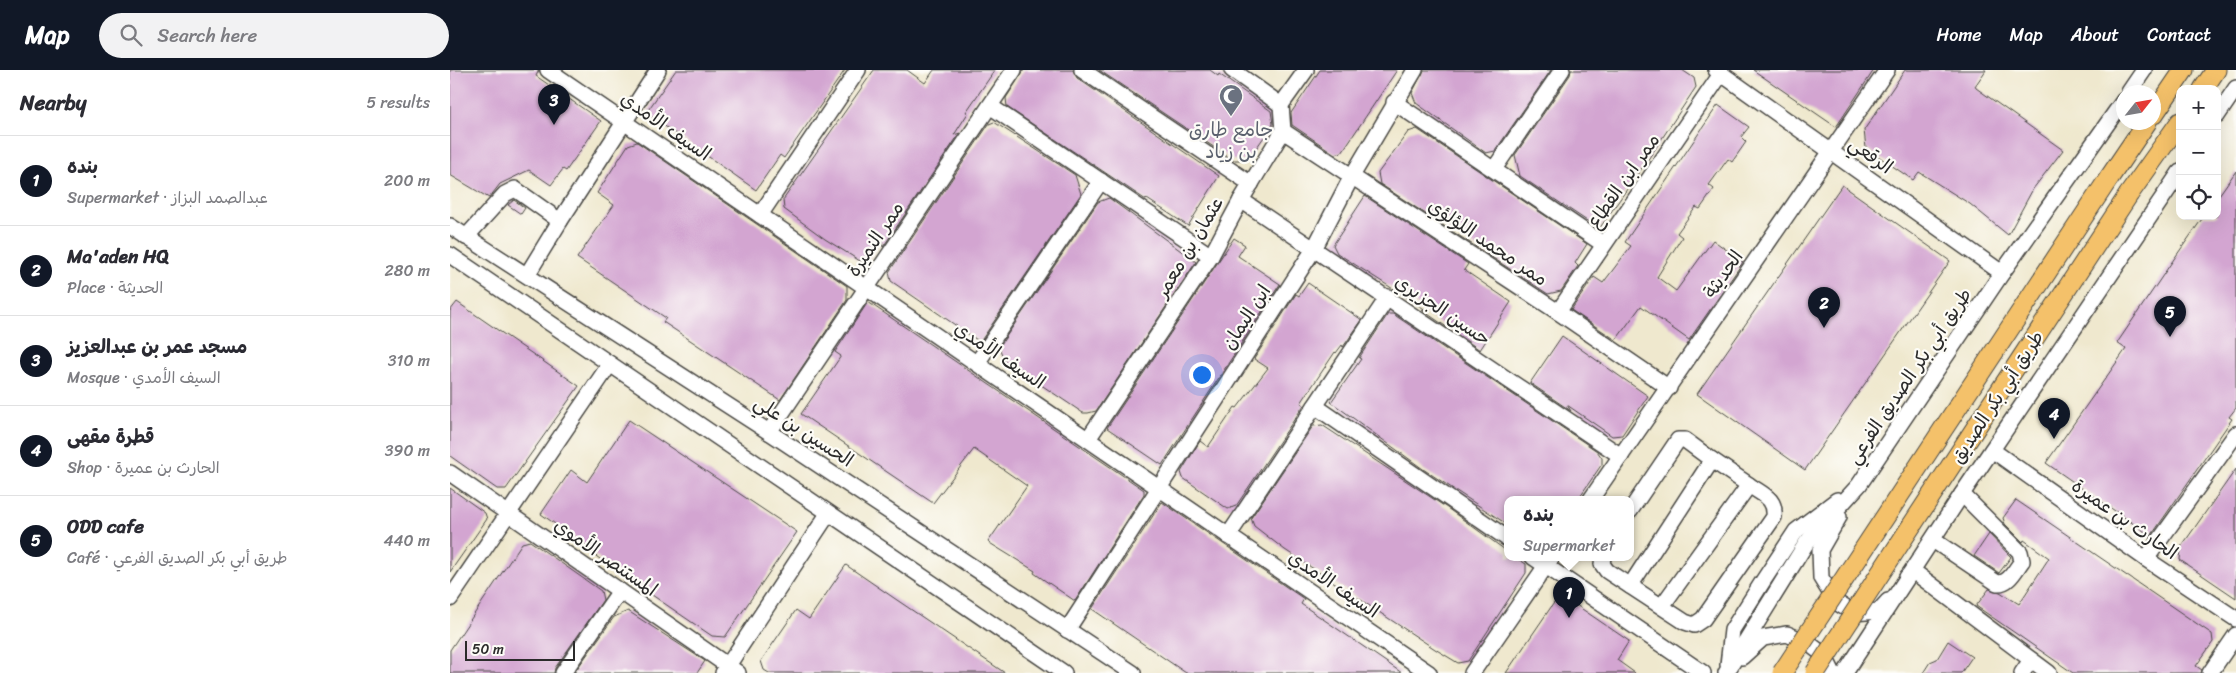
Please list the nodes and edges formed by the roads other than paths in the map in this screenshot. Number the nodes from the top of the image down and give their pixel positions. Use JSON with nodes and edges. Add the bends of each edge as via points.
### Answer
{"nodes":[{"id":1,"x":548,"y":70,"type":"edge"},
{"id":2,"x":658,"y":70,"type":"edge"},
{"id":3,"x":858,"y":70,"type":"edge"},
{"id":4,"x":1014,"y":70,"type":"edge"},
{"id":5,"x":1082,"y":70,"type":"edge"},
{"id":6,"x":1232,"y":70,"type":"edge"},
{"id":7,"x":1306,"y":70,"type":"edge"},
{"id":8,"x":1414,"y":70,"type":"edge"},
{"id":9,"x":1562,"y":70,"type":"edge"},
{"id":10,"x":1888,"y":70,"type":"edge"},
{"id":11,"x":2144,"y":70,"type":"edge"},
{"id":12,"x":2184,"y":70,"type":"edge"},
{"id":13,"x":2216,"y":70,"type":"edge"},
{"id":14,"x":1719,"y":72,"type":"edge"},
{"id":15,"x":2133,"y":85,"type":"edge"},
{"id":16,"x":2206,"y":85,"type":"edge"},
{"id":17,"x":2236,"y":88,"type":"edge"},
{"id":18,"x":1394,"y":102,"type":"junction"},
{"id":19,"x":2161,"y":104,"type":"edge"},
{"id":20,"x":1282,"y":105,"type":"junction"},
{"id":21,"x":990,"y":106,"type":"junction"},
{"id":22,"x":2221,"y":110,"type":"edge"},
{"id":23,"x":2116,"y":111,"type":"edge"},
{"id":24,"x":624,"y":121,"type":"junction"},
{"id":25,"x":2176,"y":128,"type":"edge"},
{"id":26,"x":2142,"y":130,"type":"edge"},
{"id":27,"x":1284,"y":131,"type":"junction"},
{"id":28,"x":1832,"y":151,"type":"junction"},
{"id":29,"x":1494,"y":169,"type":"junction"},
{"id":30,"x":2178,"y":175,"type":"edge"},
{"id":31,"x":1352,"y":176,"type":"junction"},
{"id":32,"x":1100,"y":181,"type":"junction"},
{"id":33,"x":1251,"y":184,"type":"junction"},
{"id":34,"x":1242,"y":200,"type":"junction"},
{"id":35,"x":760,"y":215,"type":"junction"},
{"id":36,"x":560,"y":221,"type":"junction"},
{"id":37,"x":450,"y":226,"type":"edge"},
{"id":38,"x":466,"y":237,"type":"junction"},
{"id":39,"x":1603,"y":244,"type":"junction"},
{"id":40,"x":1314,"y":249,"type":"junction"},
{"id":41,"x":450,"y":255,"type":"edge"},
{"id":42,"x":1211,"y":256,"type":"junction"},
{"id":43,"x":2002,"y":273,"type":"junction"},
{"id":44,"x":527,"y":275,"type":"junction"},
{"id":45,"x":866,"y":287,"type":"junction"},
{"id":46,"x":1388,"y":297,"type":"junction"},
{"id":47,"x":1558,"y":312,"type":"junction"},
{"id":48,"x":977,"y":363,"type":"junction"},
{"id":49,"x":610,"y":364,"type":"junction"},
{"id":50,"x":1669,"y":388,"type":"junction"},
{"id":51,"x":1316,"y":406,"type":"junction"},
{"id":52,"x":769,"y":432,"type":"junction"},
{"id":53,"x":2235,"y":436,"type":"edge"},
{"id":54,"x":1088,"y":439,"type":"junction"},
{"id":55,"x":1992,"y":450,"type":"junction"},
{"id":56,"x":1621,"y":456,"type":"junction"},
{"id":57,"x":1712,"y":460,"type":"junction"},
{"id":58,"x":450,"y":473,"type":"edge"},
{"id":59,"x":1749,"y":485,"type":"junction"},
{"id":60,"x":1859,"y":485,"type":"junction"},
{"id":61,"x":1158,"y":488,"type":"junction"},
{"id":62,"x":1962,"y":494,"type":"junction"},
{"id":63,"x":1593,"y":496,"type":"edge"},
{"id":64,"x":1634,"y":505,"type":"edge"},
{"id":65,"x":507,"y":512,"type":"junction"},
{"id":66,"x":828,"y":514,"type":"junction"},
{"id":67,"x":1228,"y":536,"type":"junction"},
{"id":68,"x":1504,"y":536,"type":"edge"},
{"id":69,"x":1933,"y":540,"type":"junction"},
{"id":70,"x":1751,"y":551,"type":"junction"},
{"id":71,"x":2146,"y":559,"type":"junction"},
{"id":72,"x":1549,"y":561,"type":"edge"},
{"id":73,"x":1602,"y":561,"type":"edge"},
{"id":74,"x":1741,"y":565,"type":"junction"},
{"id":75,"x":1773,"y":567,"type":"junction"},
{"id":76,"x":1913,"y":571,"type":"junction"},
{"id":77,"x":1763,"y":581,"type":"junction"},
{"id":78,"x":1630,"y":586,"type":"junction"},
{"id":79,"x":620,"y":591,"type":"junction"},
{"id":80,"x":450,"y":599,"type":"edge"},
{"id":81,"x":1662,"y":606,"type":"junction"},
{"id":82,"x":2236,"y":619,"type":"edge"},
{"id":83,"x":1067,"y":630,"type":"junction"},
{"id":84,"x":2236,"y":635,"type":"edge"},
{"id":85,"x":2031,"y":660,"type":"junction"},
{"id":86,"x":1694,"y":670,"type":"edge"},
{"id":87,"x":729,"y":671,"type":"edge"},
{"id":88,"x":1727,"y":672,"type":"edge"},
{"id":89,"x":564,"y":673,"type":"edge"},
{"id":90,"x":1064,"y":673,"type":"edge"},
{"id":91,"x":1134,"y":673,"type":"edge"},
{"id":92,"x":1429,"y":673,"type":"edge"},
{"id":93,"x":1472,"y":673,"type":"edge"},
{"id":94,"x":1782,"y":673,"type":"edge"},
{"id":95,"x":1815,"y":673,"type":"edge"},
{"id":96,"x":1833,"y":673,"type":"edge"},
{"id":97,"x":1846,"y":673,"type":"edge"},
{"id":98,"x":2022,"y":673,"type":"edge"},
{"id":99,"x":2049,"y":673,"type":"edge"},
{"id":100,"x":2210,"y":673,"type":"edge"}],
"edges":[{"from":1,"to":24,"type":"street","name":"السيف الأمدي"},
{"from":2,"to":24,"type":"street"},
{"from":3,"to":35,"type":"street"},
{"from":4,"to":21,"type":"street","name":"ممر النميرة"},
{"from":5,"to":33,"type":"street"},
{"from":6,"to":20,"type":"street"},
{"from":7,"to":20,"type":"street"},
{"from":8,"to":18,"type":"street","name":"ابن اليمان"},
{"from":9,"to":29,"type":"street"},
{"from":10,"to":28,"type":"street","name":"الحديثة"},
{"from":11,"to":15,"type":"street"},
{"from":12,"to":19,"type":"main road"},
{"from":13,"to":16,"type":"main road"},
{"from":14,"to":28,"type":"street","name":"الرقعي"},
{"from":14,"to":39,"type":"street","name":"ممر ابن القطاع"},
{"from":17,"to":22,"type":"street"},
{"from":18,"to":29,"type":"street"},
{"from":18,"to":31,"type":"street","name":"ابن اليمان"},
{"from":20,"to":27,"type":"street"},
{"from":21,"to":32,"type":"street"},
{"from":21,"to":45,"type":"street","name":"ممر النميرة"},
{"from":23,"to":43,"type":"street","name":"طريق أبي بكر الصديق الفرعي"},
{"from":24,"to":35,"type":"street","name":"السيف الأمدي"},
{"from":24,"to":36,"type":"street"},
{"from":25,"to":95,"type":"main road","name":"طريق أبي بكر الصديق","bridge":true},
{"from":26,"to":94,"type":"main road","name":"طريق أبي بكر الصديق","bridge":true},
{"from":27,"to":31,"type":"street","name":"ممر محمد اللؤلؤي"},
{"from":27,"to":33,"type":"street","name":"عثمان بن معمر"},
{"from":28,"to":43,"type":"street","name":"الرقعي"},
{"from":28,"to":50,"type":"street","name":"الحديثة"},
{"from":29,"to":39,"type":"street"},
{"from":30,"to":55,"type":"street"},
{"from":31,"to":40,"type":"street","name":"ابن اليمان"},
{"from":31,"to":47,"type":"street","name":"ممر محمد اللؤلؤي"},
{"from":32,"to":42,"type":"street"},
{"from":32,"to":48,"type":"street"},
{"from":33,"to":34,"type":"street","name":"عثمان بن معمر"},
{"from":34,"to":40,"type":"street","name":"حسين الجزيري"},
{"from":34,"to":42,"type":"street","name":"عثمان بن معمر"},
{"from":35,"to":45,"type":"street","name":"السيف الأمدي"},
{"from":36,"to":38,"type":"street","via":[[515,190],[505,194]]},
{"from":36,"to":44,"type":"street"},
{"from":37,"to":38,"type":"street","name":"الحسين بن علي"},
{"from":38,"to":44,"type":"street","name":"الحسين بن علي"},
{"from":39,"to":47,"type":"street","name":"ممر ابن القطاع"},
{"from":40,"to":46,"type":"street","name":"حسين الجزيري"},
{"from":40,"to":61,"type":"street","name":"ابن اليمان"},
{"from":41,"to":49,"type":"street"},
{"from":42,"to":54,"type":"street","name":"عثمان بن معمر"},
{"from":43,"to":60,"type":"street","name":"طريق أبي بكر الصديق الفرعي"},
{"from":44,"to":52,"type":"street","name":"الحسين بن علي"},
{"from":45,"to":48,"type":"street","name":"السيف الأمدي"},
{"from":45,"to":52,"type":"street","name":"ممر النميرة"},
{"from":46,"to":51,"type":"street"},
{"from":46,"to":56,"type":"street","name":"حسين الجزيري"},
{"from":47,"to":50,"type":"street","name":"ممر محمد اللؤلؤي"},
{"from":48,"to":54,"type":"street","name":"السيف الأمدي"},
{"from":49,"to":65,"type":"street"},
{"from":49,"to":66,"type":"street"},
{"from":50,"to":56,"type":"street","name":"الحديثة"},
{"from":51,"to":67,"type":"street"},
{"from":51,"to":68,"type":"street"},
{"from":52,"to":83,"type":"street","name":"الحسين بن علي"},
{"from":53,"to":71,"type":"street"},
{"from":54,"to":61,"type":"street","name":"السيف الأمدي"},
{"from":55,"to":62,"type":"street"},
{"from":55,"to":71,"type":"street","name":"الحارث بن عميرة"},
{"from":56,"to":63,"type":"street","name":"الحديثة"},
{"from":57,"to":59,"type":"street"},
{"from":57,"to":64,"type":"street","via":[[1685,440],[1678,440]]},
{"from":57,"to":78,"type":"street"},
{"from":58,"to":65,"type":"street","name":"المستنصر الأموي"},
{"from":59,"to":70,"type":"street","via":[[1771,501],[1775,508],[1774,517]]},
{"from":59,"to":81,"type":"street"},
{"from":60,"to":75,"type":"street","via":[[1801,526]]},
{"from":60,"to":76,"type":"street","via":[[1820,550],[1821,578],[1836,602],[1854,613],[1879,611]]},
{"from":60,"to":88,"type":"street","name":"طريق أبي بكر الصديق الفرعي","via":[[1807,542]]},
{"from":61,"to":67,"type":"street","name":"السيف الأمدي"},
{"from":61,"to":83,"type":"street","name":"ابن اليمان"},
{"from":62,"to":69,"type":"street"},
{"from":62,"to":69,"type":"street","via":[[2020,552],[2022,562],[2007,581],[1997,583]]},
{"from":65,"to":79,"type":"street","name":"المستنصر الأموي"},
{"from":65,"to":80,"type":"street"},
{"from":66,"to":87,"type":"street"},
{"from":66,"to":90,"type":"street"},
{"from":67,"to":92,"type":"street","name":"السيف الأمدي"},
{"from":69,"to":76,"type":"street"},
{"from":70,"to":74,"type":"street"},
{"from":70,"to":75,"type":"street"},
{"from":71,"to":82,"type":"street","name":"الحارث بن عميرة"},
{"from":72,"to":86,"type":"street"},
{"from":72,"to":93,"type":"street"},
{"from":73,"to":78,"type":"street","via":[[1607,571]]},
{"from":74,"to":77,"type":"street"},
{"from":74,"to":81,"type":"street","via":[[1703,619],[1694,624],[1685,622]]},
{"from":75,"to":77,"type":"street"},
{"from":76,"to":85,"type":"street"},
{"from":76,"to":97,"type":"street"},
{"from":77,"to":88,"type":"street","via":[[1732,630]]},
{"from":78,"to":81,"type":"street"},
{"from":79,"to":87,"type":"street","name":"المستنصر الأموي"},
{"from":79,"to":89,"type":"street"},
{"from":83,"to":91,"type":"street","name":"الحسين بن علي"},
{"from":84,"to":100,"type":"street"},
{"from":85,"to":98,"type":"street"},
{"from":85,"to":99,"type":"street"},
{"from":88,"to":96,"type":"street","via":[[1763,638],[1787,634],[1808,643],[1824,655]]}]}
